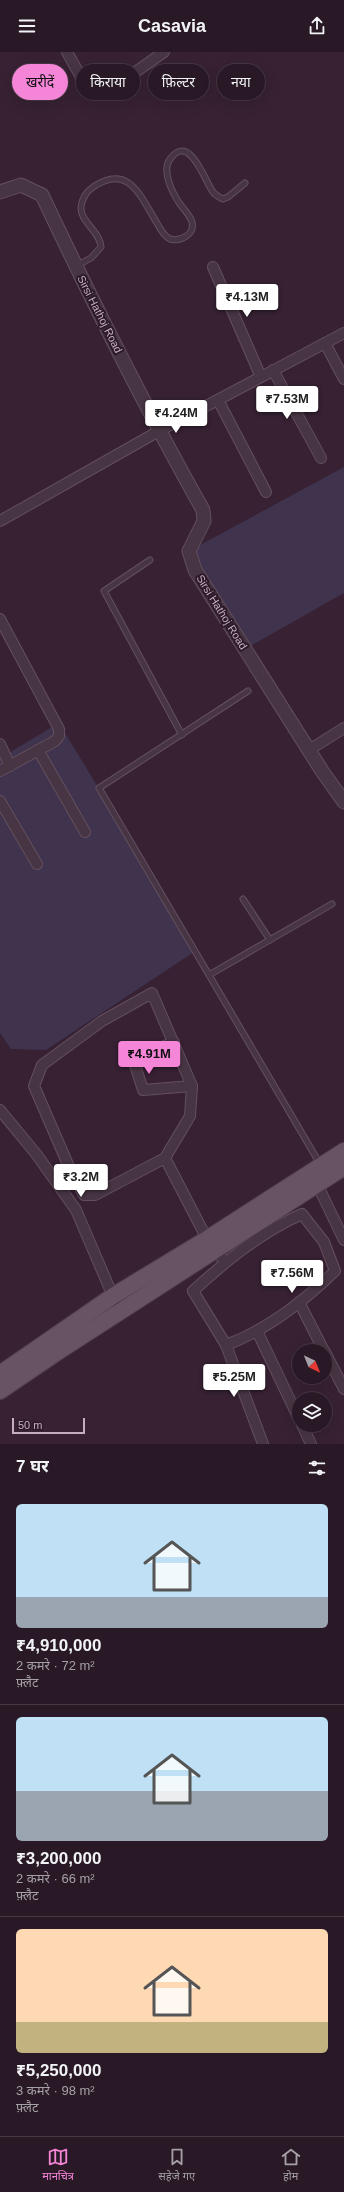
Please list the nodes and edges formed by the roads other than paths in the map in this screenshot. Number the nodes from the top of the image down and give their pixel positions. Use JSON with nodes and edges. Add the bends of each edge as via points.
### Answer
{"nodes":[{"id":1,"x":67,"y":52,"type":"edge"},
{"id":2,"x":164,"y":52,"type":"edge"},
{"id":3,"x":245,"y":183,"type":"dead end"},
{"id":4,"x":0,"y":192,"type":"edge"},
{"id":5,"x":76,"y":266,"type":"junction"},
{"id":6,"x":212,"y":267,"type":"dead end"},
{"id":7,"x":344,"y":333,"type":"edge"},
{"id":8,"x":325,"y":343,"type":"junction"},
{"id":9,"x":273,"y":370,"type":"junction"},
{"id":10,"x":261,"y":377,"type":"junction"},
{"id":11,"x":344,"y":379,"type":"edge"},
{"id":12,"x":218,"y":400,"type":"junction"},
{"id":13,"x":159,"y":431,"type":"junction"},
{"id":14,"x":320,"y":458,"type":"dead end"},
{"id":15,"x":266,"y":492,"type":"dead end"},
{"id":16,"x":0,"y":521,"type":"edge"},
{"id":17,"x":150,"y":560,"type":"dead end"},
{"id":18,"x":0,"y":619,"type":"edge"},
{"id":19,"x":248,"y":691,"type":"dead end"},
{"id":20,"x":344,"y":728,"type":"edge"},
{"id":21,"x":182,"y":735,"type":"junction"},
{"id":22,"x":0,"y":744,"type":"edge"},
{"id":23,"x":38,"y":750,"type":"junction"},
{"id":24,"x":309,"y":750,"type":"junction"},
{"id":25,"x":10,"y":766,"type":"junction"},
{"id":26,"x":0,"y":771,"type":"edge"},
{"id":27,"x":0,"y":801,"type":"edge"},
{"id":28,"x":344,"y":802,"type":"edge"},
{"id":29,"x":85,"y":832,"type":"dead end"},
{"id":30,"x":37,"y":864,"type":"dead end"},
{"id":31,"x":243,"y":899,"type":"dead end"},
{"id":32,"x":332,"y":904,"type":"dead end"},
{"id":33,"x":270,"y":940,"type":"junction"},
{"id":34,"x":209,"y":975,"type":"junction"},
{"id":35,"x":174,"y":1042,"type":"junction"},
{"id":36,"x":192,"y":1086,"type":"junction"},
{"id":37,"x":0,"y":1110,"type":"edge"},
{"id":38,"x":344,"y":1151,"type":"edge"},
{"id":39,"x":165,"y":1158,"type":"junction"},
{"id":40,"x":344,"y":1167,"type":"edge"},
{"id":41,"x":322,"y":1176,"type":"junction"},
{"id":42,"x":344,"y":1240,"type":"edge"},
{"id":43,"x":216,"y":1250,"type":"junction"},
{"id":44,"x":113,"y":1296,"type":"junction"},
{"id":45,"x":300,"y":1302,"type":"junction"},
{"id":46,"x":120,"y":1312,"type":"junction"},
{"id":47,"x":257,"y":1331,"type":"junction"},
{"id":48,"x":321,"y":1344,"type":"edge"},
{"id":49,"x":226,"y":1345,"type":"junction"},
{"id":50,"x":332,"y":1366,"type":"edge"},
{"id":51,"x":2,"y":1379,"type":"edge"},
{"id":52,"x":344,"y":1389,"type":"edge"},
{"id":53,"x":292,"y":1404,"type":"edge"},
{"id":54,"x":305,"y":1432,"type":"edge"},
{"id":55,"x":263,"y":1444,"type":"edge"},
{"id":56,"x":311,"y":1444,"type":"edge"}],
"edges":[{"from":1,"to":2,"type":"street","via":[[86,86],[97,95],[111,89]]},
{"from":3,"to":5,"type":"lane","via":[[222,199],[212,191],[192,155],[178,153],[170,159],[167,166],[168,178],[192,223],[192,230],[178,240],[169,238],[162,232],[138,192],[128,182],[120,178],[111,178],[99,183],[82,199],[81,209],[100,240],[100,246],[91,258]]},
{"from":4,"to":5,"type":"street","name":"Sirsi Hathoj Road","via":[[21,185],[42,194]]},
{"from":5,"to":13,"type":"street","name":"Sirsi Hathoj Road"},
{"from":6,"to":10,"type":"street"},
{"from":7,"to":8,"type":"street"},
{"from":8,"to":9,"type":"street"},
{"from":8,"to":11,"type":"street"},
{"from":9,"to":10,"type":"street"},
{"from":9,"to":14,"type":"street"},
{"from":10,"to":12,"type":"street"},
{"from":12,"to":13,"type":"street"},
{"from":12,"to":15,"type":"street"},
{"from":13,"to":16,"type":"street"},
{"from":13,"to":24,"type":"street","name":"Sirsi Hathoj Road","via":[[203,510],[204,521],[190,551],[195,570]]},
{"from":17,"to":21,"type":"lane","via":[[104,591]]},
{"from":18,"to":23,"type":"street","via":[[59,729],[56,741]]},
{"from":19,"to":21,"type":"lane"},
{"from":20,"to":24,"type":"street"},
{"from":21,"to":34,"type":"lane","via":[[99,788]]},
{"from":22,"to":25,"type":"street"},
{"from":23,"to":25,"type":"street"},
{"from":23,"to":29,"type":"street"},
{"from":24,"to":28,"type":"street","name":"Sirsi Hathoj Road"},
{"from":25,"to":26,"type":"street"},
{"from":27,"to":30,"type":"street"},
{"from":31,"to":33,"type":"lane"},
{"from":32,"to":33,"type":"lane"},
{"from":33,"to":34,"type":"lane"},
{"from":34,"to":41,"type":"lane"},
{"from":35,"to":36,"type":"street"},
{"from":35,"to":36,"type":"street","via":[[133,1059],[143,1090]]},
{"from":35,"to":39,"type":"street","via":[[152,993],[102,1021],[42,1065],[34,1086],[72,1176],[84,1195],[95,1195]]},
{"from":36,"to":39,"type":"street","via":[[190,1116]]},
{"from":37,"to":44,"type":"street","via":[[37,1155],[76,1210]]},
{"from":38,"to":41,"type":"main road"},
{"from":39,"to":43,"type":"street"},
{"from":40,"to":41,"type":"main road"},
{"from":41,"to":42,"type":"street"},
{"from":41,"to":43,"type":"main road"},
{"from":43,"to":44,"type":"main road"},
{"from":43,"to":45,"type":"street","via":[[302,1214],[324,1242],[335,1271],[310,1296]]},
{"from":43,"to":46,"type":"main road"},
{"from":43,"to":49,"type":"street","via":[[193,1291]]},
{"from":44,"to":46,"type":"street"},
{"from":44,"to":51,"type":"main road"},
{"from":45,"to":47,"type":"street"},
{"from":45,"to":48,"type":"street"},
{"from":46,"to":51,"type":"main road"},
{"from":47,"to":49,"type":"street"},
{"from":47,"to":53,"type":"street"},
{"from":49,"to":55,"type":"street"},
{"from":50,"to":52,"type":"street"},
{"from":54,"to":56,"type":"street"}]}
